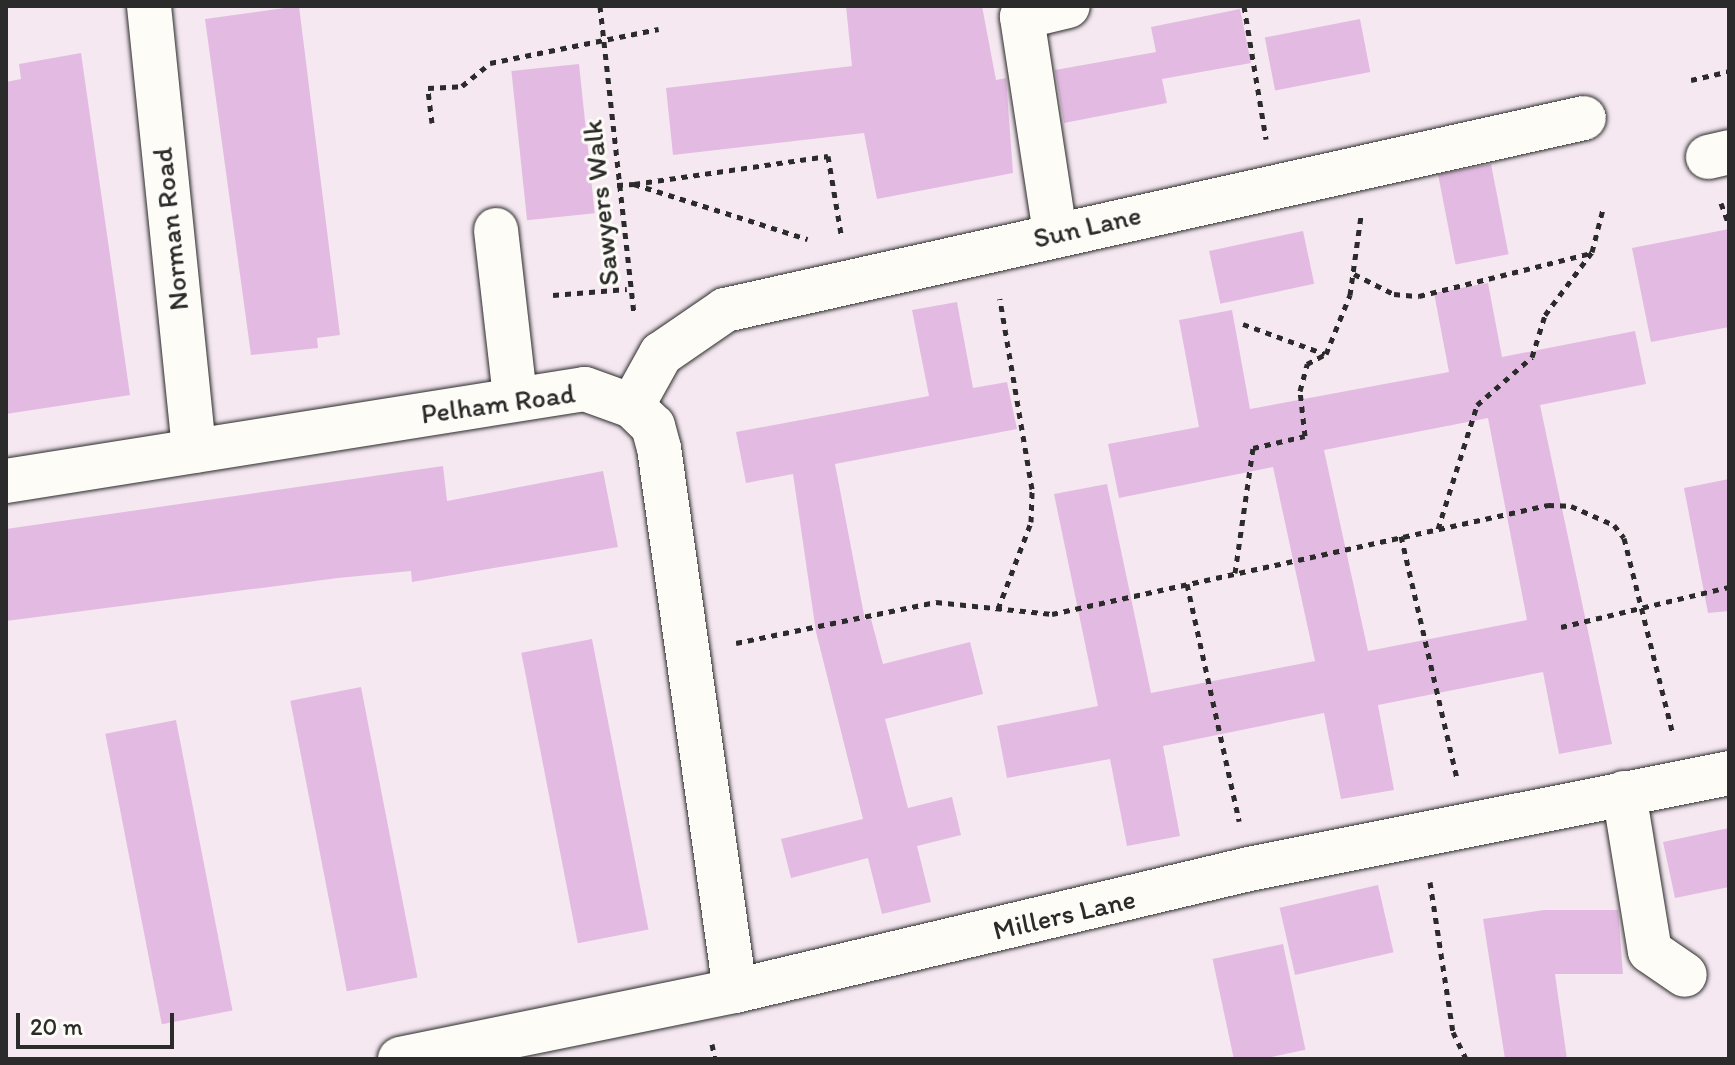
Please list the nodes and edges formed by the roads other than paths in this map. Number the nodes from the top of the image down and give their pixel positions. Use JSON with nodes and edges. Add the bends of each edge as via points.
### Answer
{"nodes":[{"id":1,"x":149,"y":6,"type":"edge"},
{"id":2,"x":1068,"y":6,"type":"edge"},
{"id":3,"x":1584,"y":118,"type":"dead end"},
{"id":4,"x":496,"y":230,"type":"dead end"},
{"id":5,"x":1055,"y":233,"type":"junction"},
{"id":6,"x":515,"y":398,"type":"junction"},
{"id":7,"x":632,"y":406,"type":"junction"},
{"id":8,"x":194,"y":451,"type":"junction"},
{"id":9,"x":6,"y":481,"type":"edge"},
{"id":10,"x":1729,"y":773,"type":"edge"},
{"id":11,"x":1624,"y":793,"type":"junction"},
{"id":12,"x":1685,"y":975,"type":"dead end"},
{"id":13,"x":735,"y":991,"type":"junction"},
{"id":14,"x":400,"y":1059,"type":"edge"}],
"edges":[{"from":1,"to":8,"type":"street","name":"Norman Road"},
{"from":2,"to":5,"type":"street","via":[[1022,17]]},
{"from":3,"to":5,"type":"street","name":"Sun Lane"},
{"from":4,"to":6,"type":"street"},
{"from":5,"to":7,"type":"street","name":"Sun Lane","via":[[991,249],[846,266],[725,310],[661,354]]},
{"from":6,"to":7,"type":"street","name":"Pelham Road","via":[[585,389]]},
{"from":6,"to":8,"type":"street","name":"Pelham Road"},
{"from":7,"to":13,"type":"street","via":[[653,426],[659,448]]},
{"from":8,"to":9,"type":"street","name":"Pelham Road"},
{"from":10,"to":11,"type":"street","name":"Millers Lane"},
{"from":11,"to":12,"type":"street","via":[[1650,951]]},
{"from":11,"to":13,"type":"street","name":"Millers Lane","via":[[1249,869]]},
{"from":13,"to":14,"type":"street","name":"Millers Lane"}]}
